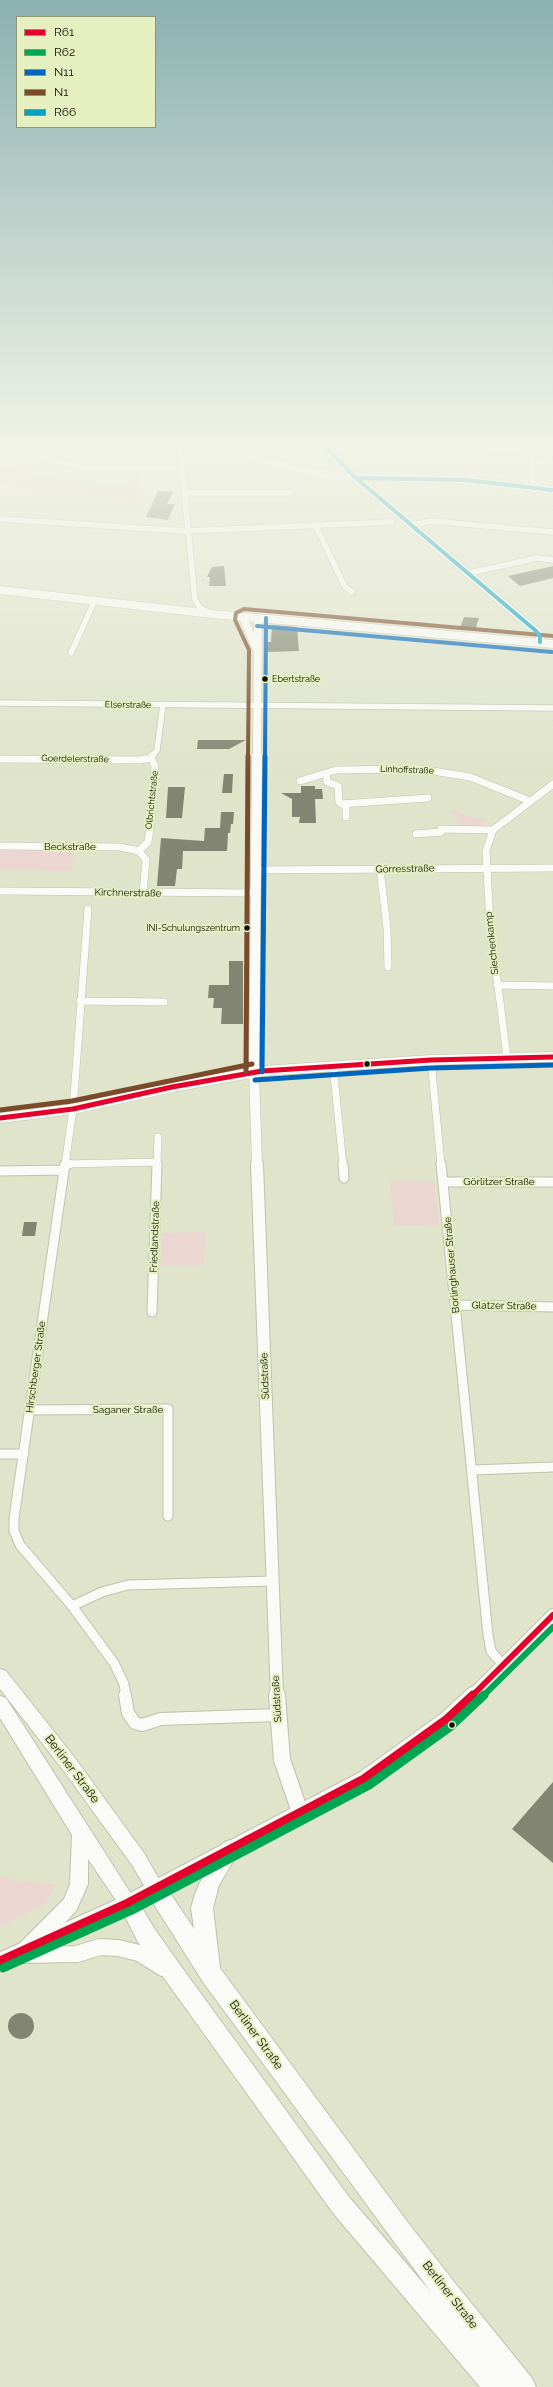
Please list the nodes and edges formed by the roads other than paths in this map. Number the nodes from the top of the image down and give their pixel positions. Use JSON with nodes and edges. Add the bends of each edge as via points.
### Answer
{"nodes":[{"id":1,"x":191,"y":555,"type":"edge"},
{"id":2,"x":330,"y":555,"type":"edge"},
{"id":3,"x":449,"y":555,"type":"edge"},
{"id":4,"x":553,"y":560,"type":"edge"},
{"id":5,"x":470,"y":573,"type":"junction"},
{"id":6,"x":0,"y":590,"type":"edge"},
{"id":7,"x":352,"y":592,"type":"dead end"},
{"id":8,"x":95,"y":600,"type":"junction"},
{"id":9,"x":195,"y":600,"type":"junction"},
{"id":10,"x":177,"y":610,"type":"junction"},
{"id":11,"x":212,"y":614,"type":"junction"},
{"id":12,"x":243,"y":617,"type":"junction"},
{"id":13,"x":258,"y":618,"type":"junction"},
{"id":14,"x":540,"y":642,"type":"junction"},
{"id":15,"x":553,"y":644,"type":"edge"},
{"id":16,"x":257,"y":648,"type":"junction"},
{"id":17,"x":71,"y":653,"type":"dead end"},
{"id":18,"x":0,"y":703,"type":"edge"},
{"id":19,"x":163,"y":705,"type":"junction"},
{"id":20,"x":257,"y":706,"type":"junction"},
{"id":21,"x":553,"y":708,"type":"edge"},
{"id":22,"x":151,"y":758,"type":"junction"},
{"id":23,"x":0,"y":759,"type":"edge"},
{"id":24,"x":326,"y":773,"type":"junction"},
{"id":25,"x":300,"y":781,"type":"dead end"},
{"id":26,"x":553,"y":784,"type":"edge"},
{"id":27,"x":428,"y":798,"type":"dead end"},
{"id":28,"x":530,"y":801,"type":"junction"},
{"id":29,"x":341,"y":804,"type":"junction"},
{"id":30,"x":346,"y":817,"type":"dead end"},
{"id":31,"x":493,"y":830,"type":"junction"},
{"id":32,"x":416,"y":834,"type":"dead end"},
{"id":33,"x":0,"y":846,"type":"edge"},
{"id":34,"x":139,"y":850,"type":"junction"},
{"id":35,"x":487,"y":868,"type":"junction"},
{"id":36,"x":553,"y":868,"type":"edge"},
{"id":37,"x":380,"y":869,"type":"junction"},
{"id":38,"x":256,"y":870,"type":"junction"},
{"id":39,"x":0,"y":891,"type":"edge"},
{"id":40,"x":143,"y":893,"type":"junction"},
{"id":41,"x":256,"y":893,"type":"junction"},
{"id":42,"x":88,"y":909,"type":"dead end"},
{"id":43,"x":388,"y":967,"type":"dead end"},
{"id":44,"x":496,"y":985,"type":"junction"},
{"id":45,"x":553,"y":986,"type":"edge"},
{"id":46,"x":80,"y":1001,"type":"junction"},
{"id":47,"x":164,"y":1002,"type":"dead end"},
{"id":48,"x":507,"y":1057,"type":"junction"},
{"id":49,"x":553,"y":1057,"type":"edge"},
{"id":50,"x":431,"y":1060,"type":"junction"},
{"id":51,"x":333,"y":1065,"type":"junction"},
{"id":52,"x":254,"y":1072,"type":"junction"},
{"id":53,"x":73,"y":1109,"type":"junction"},
{"id":54,"x":0,"y":1118,"type":"edge"},
{"id":55,"x":158,"y":1137,"type":"dead end"},
{"id":56,"x":157,"y":1162,"type":"junction"},
{"id":57,"x":65,"y":1167,"type":"junction"},
{"id":58,"x":0,"y":1171,"type":"edge"},
{"id":59,"x":344,"y":1178,"type":"dead end"},
{"id":60,"x":444,"y":1182,"type":"junction"},
{"id":61,"x":553,"y":1182,"type":"edge"},
{"id":62,"x":455,"y":1306,"type":"junction"},
{"id":63,"x":553,"y":1307,"type":"edge"},
{"id":64,"x":152,"y":1312,"type":"dead end"},
{"id":65,"x":30,"y":1410,"type":"junction"},
{"id":66,"x":0,"y":1454,"type":"edge"},
{"id":67,"x":24,"y":1454,"type":"junction"},
{"id":68,"x":553,"y":1467,"type":"edge"},
{"id":69,"x":473,"y":1470,"type":"junction"},
{"id":70,"x":168,"y":1516,"type":"dead end"},
{"id":71,"x":272,"y":1582,"type":"junction"},
{"id":72,"x":72,"y":1606,"type":"junction"},
{"id":73,"x":553,"y":1614,"type":"edge"},
{"id":74,"x":504,"y":1666,"type":"junction"},
{"id":75,"x":0,"y":1676,"type":"edge"},
{"id":76,"x":0,"y":1703,"type":"edge"},
{"id":77,"x":278,"y":1715,"type":"junction"},
{"id":78,"x":300,"y":1812,"type":"junction"},
{"id":79,"x":81,"y":1833,"type":"junction"},
{"id":80,"x":230,"y":1850,"type":"junction"},
{"id":81,"x":155,"y":1888,"type":"junction"},
{"id":82,"x":128,"y":1903,"type":"junction"},
{"id":83,"x":13,"y":1955,"type":"edge"},
{"id":84,"x":211,"y":1974,"type":"junction"},
{"id":85,"x":175,"y":1977,"type":"junction"},
{"id":86,"x":496,"y":2387,"type":"edge"},
{"id":87,"x":523,"y":2387,"type":"edge"}],
"edges":[{"from":1,"to":9,"type":"street"},
{"from":2,"to":7,"type":"street","via":[[345,587]]},
{"from":3,"to":5,"type":"main road"},
{"from":4,"to":5,"type":"street","via":[[537,558]]},
{"from":5,"to":14,"type":"main road","via":[[536,631],[540,636]]},
{"from":6,"to":8,"type":"main road"},
{"from":8,"to":10,"type":"main road"},
{"from":8,"to":17,"type":"street"},
{"from":9,"to":10,"type":"street","via":[[190,606]]},
{"from":9,"to":11,"type":"street","via":[[200,608]]},
{"from":10,"to":11,"type":"main road"},
{"from":11,"to":12,"type":"main road"},
{"from":12,"to":13,"type":"main road"},
{"from":12,"to":16,"type":"main road","name":"Südstraße"},
{"from":13,"to":14,"type":"main road"},
{"from":13,"to":16,"type":"main road","name":"Südstraße"},
{"from":14,"to":15,"type":"main road"},
{"from":16,"to":20,"type":"main road","name":"Südstraße"},
{"from":18,"to":19,"type":"street","name":"Elserstraße"},
{"from":19,"to":20,"type":"street","name":"Elserstraße"},
{"from":19,"to":22,"type":"street","name":"Olbrichtstraße","via":[[158,750]]},
{"from":20,"to":21,"type":"street"},
{"from":20,"to":38,"type":"main road","name":"Südstraße"},
{"from":22,"to":23,"type":"street","name":"Goerdelerstraße"},
{"from":22,"to":34,"type":"street","name":"Olbrichtstraße","via":[[155,766],[151,822],[148,842]]},
{"from":24,"to":25,"type":"street","name":"Linhoffstraße"},
{"from":24,"to":28,"type":"street","name":"Linhoffstraße","via":[[348,769],[420,769],[446,772],[470,777]]},
{"from":24,"to":29,"type":"street","via":[[327,782],[338,786]]},
{"from":26,"to":28,"type":"street"},
{"from":27,"to":29,"type":"street"},
{"from":28,"to":31,"type":"street"},
{"from":29,"to":30,"type":"street","via":[[346,806]]},
{"from":31,"to":32,"type":"street","via":[[441,829],[441,832]]},
{"from":31,"to":35,"type":"street","name":"Siechenkamp","via":[[486,851]]},
{"from":33,"to":34,"type":"street","name":"Beckstraße","via":[[120,847]]},
{"from":34,"to":40,"type":"street","via":[[146,860]]},
{"from":35,"to":36,"type":"street","name":"Görresstraße"},
{"from":35,"to":37,"type":"street","name":"Görresstraße"},
{"from":35,"to":44,"type":"street","name":"Siechenkamp"},
{"from":37,"to":38,"type":"street","name":"Görresstraße"},
{"from":37,"to":43,"type":"street","via":[[387,928]]},
{"from":38,"to":41,"type":"main road","name":"Südstraße"},
{"from":39,"to":40,"type":"street","name":"Kirchnerstraße"},
{"from":40,"to":41,"type":"street","name":"Kirchnerstraße"},
{"from":41,"to":52,"type":"main road","name":"Südstraße"},
{"from":42,"to":46,"type":"street","name":"Hirschberger Straße"},
{"from":44,"to":45,"type":"street"},
{"from":44,"to":48,"type":"street","name":"Siechenkamp"},
{"from":46,"to":47,"type":"street"},
{"from":46,"to":53,"type":"street","name":"Hirschberger Straße"},
{"from":48,"to":49,"type":"main road"},
{"from":48,"to":50,"type":"main road"},
{"from":50,"to":51,"type":"main road"},
{"from":50,"to":60,"type":"street","name":"Borlinghauser Straße"},
{"from":51,"to":52,"type":"main road"},
{"from":51,"to":59,"type":"street"},
{"from":52,"to":53,"type":"main road"},
{"from":52,"to":71,"type":"main road","name":"Südstraße"},
{"from":53,"to":54,"type":"main road"},
{"from":53,"to":57,"type":"street","name":"Hirschberger Straße"},
{"from":55,"to":56,"type":"street","name":"Friedlandstraße"},
{"from":56,"to":57,"type":"street"},
{"from":56,"to":64,"type":"street","name":"Friedlandstraße"},
{"from":57,"to":58,"type":"street"},
{"from":57,"to":65,"type":"street","name":"Hirschberger Straße"},
{"from":60,"to":61,"type":"street","name":"Görlitzer Straße"},
{"from":60,"to":62,"type":"street","name":"Borlinghauser Straße"},
{"from":62,"to":63,"type":"street","name":"Glatzer Straße"},
{"from":62,"to":69,"type":"street","name":"Borlinghauser Straße"},
{"from":65,"to":67,"type":"street","name":"Hirschberger Straße"},
{"from":65,"to":70,"type":"street","name":"Saganer Straße","via":[[168,1409]]},
{"from":66,"to":67,"type":"street"},
{"from":67,"to":72,"type":"street","name":"Hirschberger Straße","via":[[14,1531],[20,1545]]},
{"from":68,"to":69,"type":"street"},
{"from":69,"to":74,"type":"street","name":"Borlinghauser Straße","via":[[490,1646],[493,1656]]},
{"from":71,"to":72,"type":"street","via":[[128,1585],[102,1592]]},
{"from":71,"to":77,"type":"main road","name":"Südstraße"},
{"from":72,"to":77,"type":"street","name":"Hirschberger Straße","via":[[114,1663],[124,1684],[128,1714],[135,1723],[142,1725],[161,1719]]},
{"from":73,"to":74,"type":"main road"},
{"from":74,"to":78,"type":"main road","via":[[425,1737],[364,1779]]},
{"from":75,"to":81,"type":"main road","name":"Berliner Straße","via":[[69,1764]]},
{"from":76,"to":79,"type":"main road","name":"Berliner Straße"},
{"from":77,"to":78,"type":"main road","name":"Südstraße","via":[[282,1760]]},
{"from":78,"to":80,"type":"main road"},
{"from":79,"to":82,"type":"main road","name":"Berliner Straße"},
{"from":79,"to":83,"type":"main road","via":[[79,1884],[70,1906]]},
{"from":80,"to":81,"type":"main road"},
{"from":80,"to":84,"type":"highway","via":[[212,1878],[202,1908]]},
{"from":81,"to":82,"type":"main road"},
{"from":81,"to":84,"type":"highway","name":"Berliner Straße"},
{"from":82,"to":83,"type":"main road"},
{"from":82,"to":85,"type":"highway","name":"Berliner Straße"},
{"from":83,"to":85,"type":"main road","via":[[77,1954],[100,1947],[118,1948],[139,1953]]},
{"from":84,"to":87,"type":"highway","name":"Berliner Straße","via":[[446,2292]]},
{"from":85,"to":86,"type":"highway","name":"Berliner Straße","via":[[341,2205]]}]}
